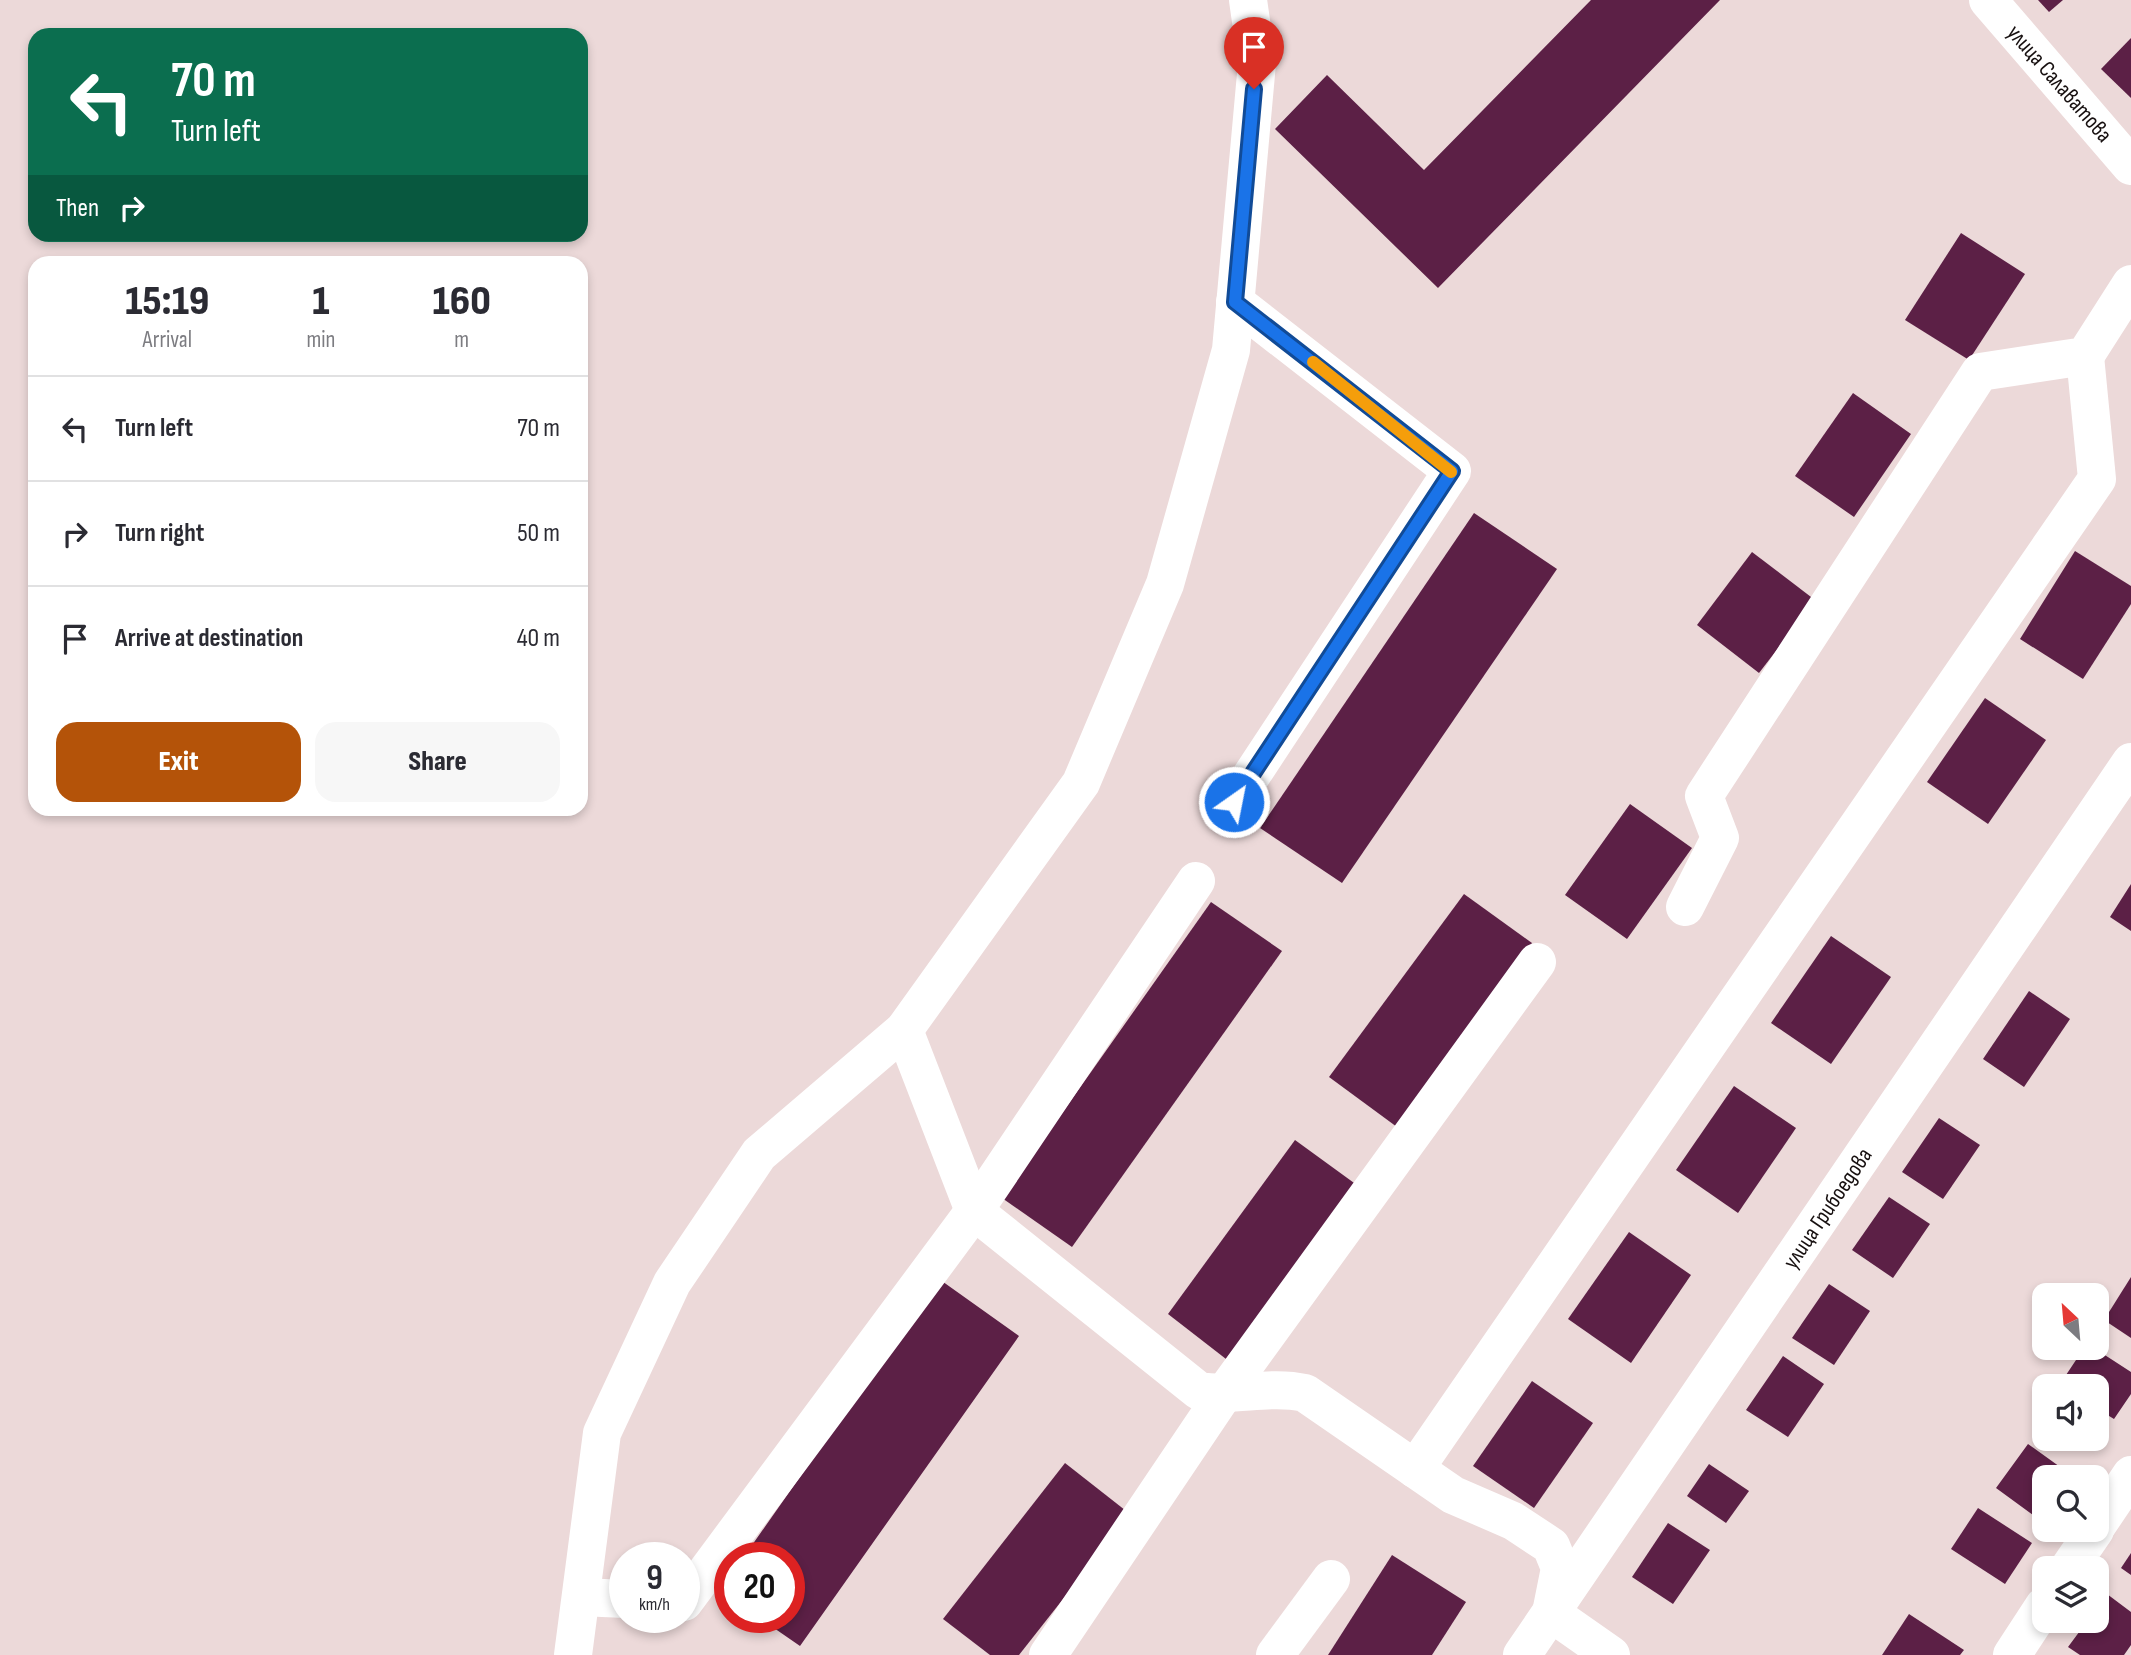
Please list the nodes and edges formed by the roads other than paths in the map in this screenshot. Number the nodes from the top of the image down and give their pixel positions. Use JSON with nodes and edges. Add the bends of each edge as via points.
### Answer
{"nodes":[{"id":1,"x":1248,"y":0,"type":"edge"},
{"id":2,"x":1988,"y":0,"type":"edge"},
{"id":3,"x":2131,"y":166,"type":"edge"},
{"id":4,"x":2131,"y":284,"type":"edge"},
{"id":5,"x":1235,"y":302,"type":"junction"},
{"id":6,"x":2085,"y":356,"type":"junction"},
{"id":7,"x":2131,"y":762,"type":"edge"},
{"id":8,"x":1234,"y":802,"type":"dead end"},
{"id":9,"x":1196,"y":881,"type":"dead end"},
{"id":10,"x":1685,"y":907,"type":"dead end"},
{"id":11,"x":1537,"y":962,"type":"dead end"},
{"id":12,"x":904,"y":1030,"type":"junction"},
{"id":13,"x":974,"y":1210,"type":"junction"},
{"id":14,"x":1223,"y":1395,"type":"junction"},
{"id":15,"x":1415,"y":1469,"type":"junction"},
{"id":16,"x":2131,"y":1475,"type":"edge"},
{"id":17,"x":2109,"y":1508,"type":"edge"},
{"id":18,"x":1331,"y":1579,"type":"dead end"},
{"id":19,"x":700,"y":1580,"type":"edge"},
{"id":20,"x":581,"y":1597,"type":"junction"},
{"id":21,"x":609,"y":1598,"type":"edge"},
{"id":22,"x":1551,"y":1613,"type":"junction"},
{"id":23,"x":2032,"y":1624,"type":"edge"},
{"id":24,"x":573,"y":1655,"type":"edge"},
{"id":25,"x":1048,"y":1655,"type":"edge"},
{"id":26,"x":1275,"y":1655,"type":"edge"},
{"id":27,"x":1522,"y":1655,"type":"edge"},
{"id":28,"x":1611,"y":1655,"type":"edge"},
{"id":29,"x":2012,"y":1655,"type":"edge"}],
"edges":[{"from":1,"to":5,"type":"street","via":[[1257,63]]},
{"from":2,"to":3,"type":"street","name":"улица Салаватова"},
{"from":4,"to":6,"type":"street"},
{"from":5,"to":8,"type":"street","via":[[1452,471]]},
{"from":5,"to":12,"type":"street","via":[[1231,350],[1165,584],[1081,783]]},
{"from":6,"to":10,"type":"street","via":[[1980,372],[1704,796],[1720,838]]},
{"from":6,"to":15,"type":"street","via":[[2097,479]]},
{"from":7,"to":22,"type":"street","name":"улица Грибоедова"},
{"from":9,"to":13,"type":"street"},
{"from":11,"to":14,"type":"street"},
{"from":12,"to":13,"type":"street"},
{"from":12,"to":20,"type":"street","via":[[759,1154],[672,1283],[602,1433]]},
{"from":13,"to":14,"type":"street","via":[[1199,1391]]},
{"from":13,"to":19,"type":"street"},
{"from":14,"to":15,"type":"street","via":[[1280,1387],[1305,1393]]},
{"from":14,"to":25,"type":"street"},
{"from":15,"to":22,"type":"street","via":[[1453,1496],[1513,1521],[1551,1546],[1560,1569]]},
{"from":16,"to":17,"type":"street"},
{"from":18,"to":26,"type":"street"},
{"from":20,"to":21,"type":"street"},
{"from":20,"to":24,"type":"street"},
{"from":22,"to":27,"type":"street","name":"улица Грибоедова"},
{"from":22,"to":28,"type":"street"},
{"from":23,"to":29,"type":"street"}]}
